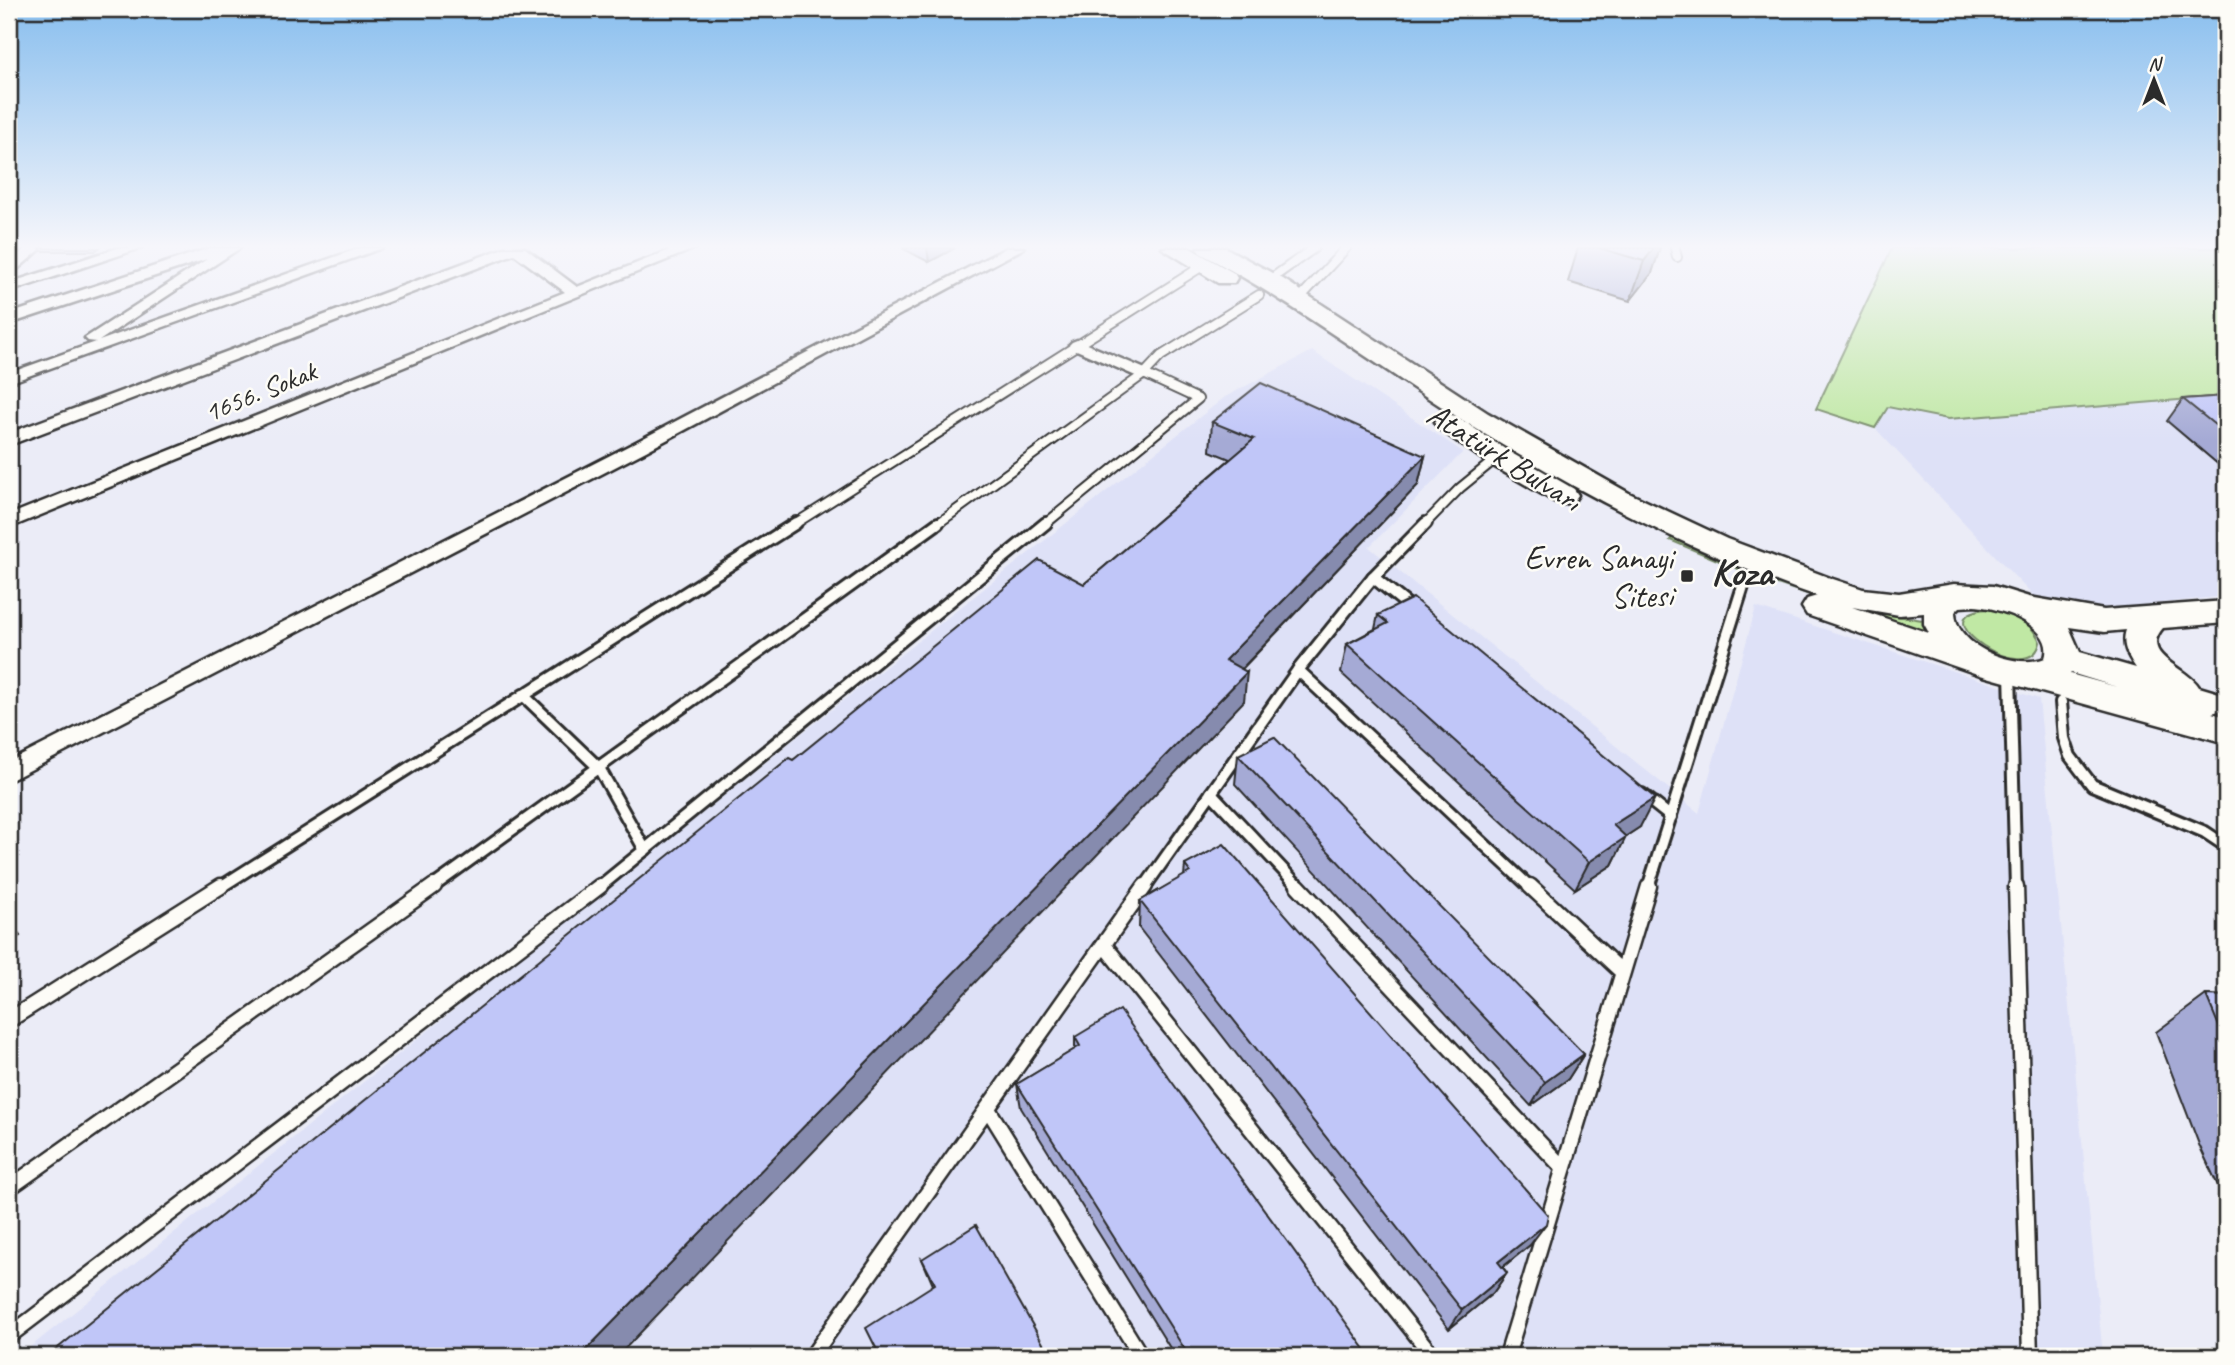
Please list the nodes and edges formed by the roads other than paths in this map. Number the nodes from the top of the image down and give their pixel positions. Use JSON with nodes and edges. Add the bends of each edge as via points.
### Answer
{"nodes":[{"id":1,"x":31,"y":312,"type":"edge"},
{"id":2,"x":136,"y":312,"type":"edge"},
{"id":3,"x":197,"y":312,"type":"edge"},
{"id":4,"x":349,"y":312,"type":"edge"},
{"id":5,"x":530,"y":312,"type":"edge"},
{"id":6,"x":896,"y":312,"type":"edge"},
{"id":7,"x":1126,"y":312,"type":"edge"},
{"id":8,"x":1238,"y":312,"type":"edge"},
{"id":9,"x":1293,"y":312,"type":"edge"},
{"id":10,"x":1310,"y":312,"type":"edge"},
{"id":11,"x":9,"y":319,"type":"edge"},
{"id":12,"x":1077,"y":345,"type":"junction"},
{"id":13,"x":25,"y":373,"type":"junction"},
{"id":14,"x":1144,"y":374,"type":"junction"},
{"id":15,"x":9,"y":381,"type":"edge"},
{"id":16,"x":9,"y":439,"type":"edge"},
{"id":17,"x":1523,"y":444,"type":"junction"},
{"id":18,"x":1498,"y":457,"type":"junction"},
{"id":19,"x":9,"y":522,"type":"edge"},
{"id":20,"x":1373,"y":577,"type":"junction"},
{"id":21,"x":1745,"y":580,"type":"junction"},
{"id":22,"x":1954,"y":595,"type":"junction"},
{"id":23,"x":2010,"y":601,"type":"junction"},
{"id":24,"x":2226,"y":612,"type":"edge"},
{"id":25,"x":2153,"y":619,"type":"junction"},
{"id":26,"x":1426,"y":620,"type":"edge"},
{"id":27,"x":2063,"y":654,"type":"junction"},
{"id":28,"x":1979,"y":661,"type":"junction"},
{"id":29,"x":1298,"y":670,"type":"junction"},
{"id":30,"x":2020,"y":674,"type":"junction"},
{"id":31,"x":523,"y":695,"type":"junction"},
{"id":32,"x":2061,"y":702,"type":"dead end"},
{"id":33,"x":2211,"y":703,"type":"edge"},
{"id":34,"x":2226,"y":730,"type":"edge"},
{"id":35,"x":600,"y":768,"type":"junction"},
{"id":36,"x":9,"y":772,"type":"edge"},
{"id":37,"x":1628,"y":783,"type":"edge"},
{"id":38,"x":1211,"y":793,"type":"junction"},
{"id":39,"x":1671,"y":817,"type":"junction"},
{"id":40,"x":2226,"y":846,"type":"edge"},
{"id":41,"x":645,"y":849,"type":"junction"},
{"id":42,"x":1104,"y":945,"type":"junction"},
{"id":43,"x":1622,"y":972,"type":"junction"},
{"id":44,"x":9,"y":1020,"type":"edge"},
{"id":45,"x":988,"y":1109,"type":"junction"},
{"id":46,"x":1563,"y":1168,"type":"junction"},
{"id":47,"x":9,"y":1188,"type":"edge"},
{"id":48,"x":9,"y":1336,"type":"edge"},
{"id":49,"x":819,"y":1352,"type":"edge"},
{"id":50,"x":1141,"y":1356,"type":"edge"},
{"id":51,"x":1433,"y":1356,"type":"edge"},
{"id":52,"x":1507,"y":1356,"type":"edge"},
{"id":53,"x":2030,"y":1356,"type":"edge"}],
"edges":[{"from":1,"to":11,"type":"street"},
{"from":2,"to":13,"type":"street"},
{"from":3,"to":13,"type":"street"},
{"from":4,"to":16,"type":"street"},
{"from":5,"to":19,"type":"street","name":"1656. Sokak"},
{"from":6,"to":36,"type":"street"},
{"from":7,"to":12,"type":"lane"},
{"from":8,"to":14,"type":"lane","via":[[1161,356]]},
{"from":9,"to":18,"type":"main road","name":"Atatürk Bulvarı"},
{"from":10,"to":17,"type":"main road","name":"Atatürk Bulvarı"},
{"from":12,"to":14,"type":"street"},
{"from":12,"to":31,"type":"lane"},
{"from":13,"to":15,"type":"street"},
{"from":14,"to":35,"type":"lane"},
{"from":14,"to":41,"type":"lane","via":[[1198,399]]},
{"from":17,"to":18,"type":"main road"},
{"from":17,"to":22,"type":"main road","name":"Atatürk Bulvarı","via":[[1620,503],[1831,589],[1878,603]]},
{"from":18,"to":20,"type":"lane","via":[[1460,488]]},
{"from":18,"to":21,"type":"main road","name":"Atatürk Bulvarı","via":[[1629,529]]},
{"from":20,"to":26,"type":"lane"},
{"from":20,"to":29,"type":"lane"},
{"from":21,"to":28,"type":"main road","name":"Atatürk Bulvarı"},
{"from":21,"to":39,"type":"lane"},
{"from":22,"to":23,"type":"main road","name":"Atatürk Bulvarı","via":[[1989,595]]},
{"from":22,"to":28,"type":"main road","name":"Atatürk Bulvarı","via":[[1940,605],[1940,626],[1961,650]]},
{"from":23,"to":25,"type":"main road","via":[[2091,620]]},
{"from":23,"to":27,"type":"main road","name":"Atatürk Bulvarı","via":[[2049,624],[2062,640]]},
{"from":24,"to":25,"type":"main road"},
{"from":25,"to":27,"type":"main road","via":[[2087,631]]},
{"from":25,"to":33,"type":"main road","via":[[2140,633],[2140,646],[2155,667]]},
{"from":27,"to":30,"type":"main road","via":[[2052,670]]},
{"from":27,"to":33,"type":"main road"},
{"from":28,"to":30,"type":"main road","name":"Atatürk Bulvarı"},
{"from":29,"to":38,"type":"lane"},
{"from":29,"to":43,"type":"lane"},
{"from":30,"to":34,"type":"main road","name":"Atatürk Bulvarı"},
{"from":30,"to":53,"type":"lane"},
{"from":31,"to":35,"type":"lane"},
{"from":31,"to":44,"type":"lane"},
{"from":32,"to":40,"type":"lane","via":[[2066,755],[2092,785],[2205,832]]},
{"from":35,"to":41,"type":"lane"},
{"from":35,"to":47,"type":"lane"},
{"from":37,"to":39,"type":"lane"},
{"from":38,"to":42,"type":"lane"},
{"from":38,"to":46,"type":"lane"},
{"from":39,"to":43,"type":"lane"},
{"from":41,"to":48,"type":"lane"},
{"from":42,"to":45,"type":"lane"},
{"from":42,"to":51,"type":"lane"},
{"from":43,"to":46,"type":"lane"},
{"from":45,"to":49,"type":"lane"},
{"from":45,"to":50,"type":"lane"},
{"from":46,"to":52,"type":"lane"}]}
